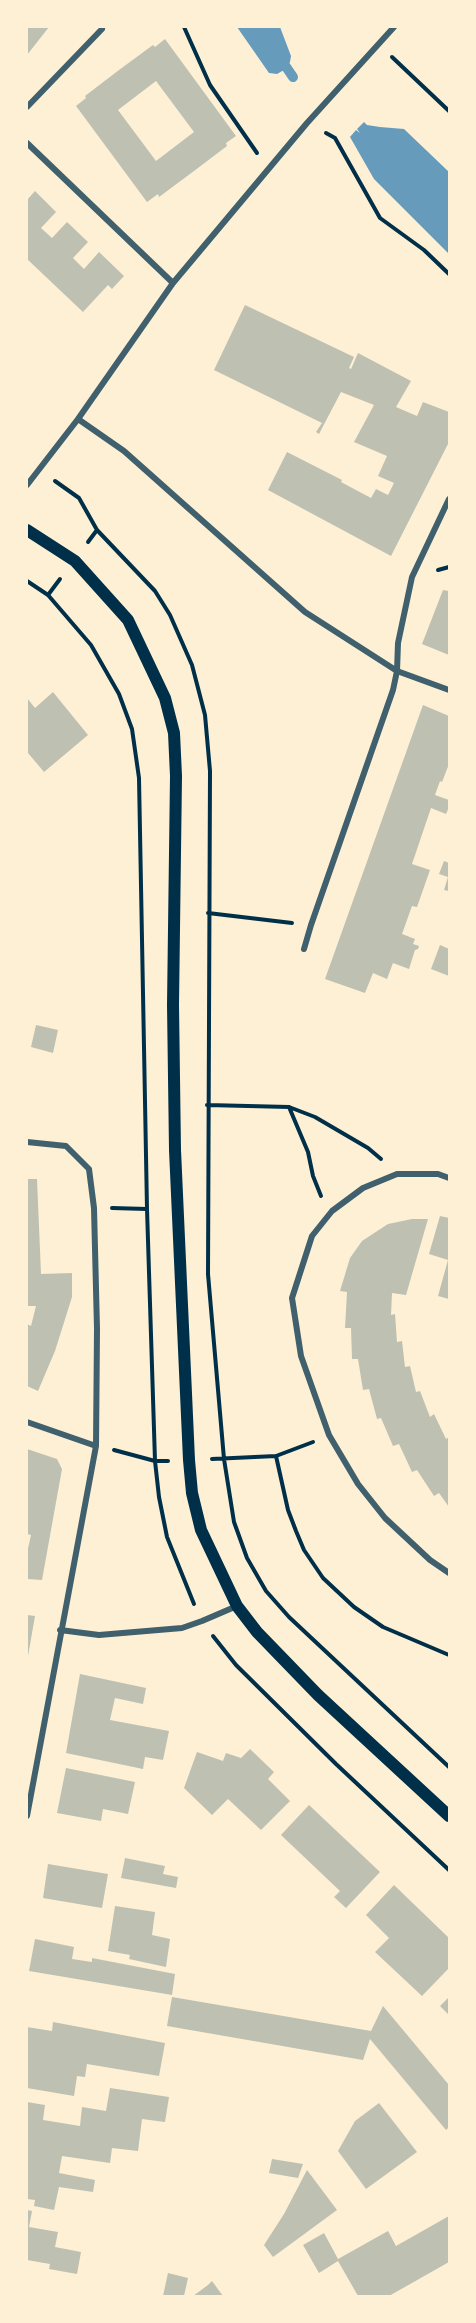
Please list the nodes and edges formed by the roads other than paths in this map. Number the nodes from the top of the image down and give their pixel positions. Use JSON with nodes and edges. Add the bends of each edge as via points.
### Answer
{"nodes":[{"id":1,"x":394,"y":27,"type":"edge"},
{"id":2,"x":102,"y":29,"type":"dead end"},
{"id":3,"x":27,"y":107,"type":"edge"},
{"id":4,"x":27,"y":143,"type":"edge"},
{"id":5,"x":173,"y":283,"type":"junction"},
{"id":6,"x":78,"y":419,"type":"junction"},
{"id":7,"x":27,"y":485,"type":"edge"},
{"id":8,"x":449,"y":499,"type":"edge"},
{"id":9,"x":27,"y":530,"type":"edge"},
{"id":10,"x":398,"y":671,"type":"junction"},
{"id":11,"x":449,"y":690,"type":"edge"},
{"id":12,"x":304,"y":949,"type":"dead end"},
{"id":13,"x":27,"y":1142,"type":"edge"},
{"id":14,"x":449,"y":1178,"type":"edge"},
{"id":15,"x":27,"y":1422,"type":"edge"},
{"id":16,"x":96,"y":1446,"type":"junction"},
{"id":17,"x":449,"y":1573,"type":"edge"},
{"id":18,"x":237,"y":1606,"type":"junction"},
{"id":19,"x":60,"y":1630,"type":"junction"},
{"id":20,"x":27,"y":1816,"type":"edge"},
{"id":21,"x":449,"y":1816,"type":"edge"}],
"edges":[{"from":1,"to":5,"type":"street","via":[[306,123]]},
{"from":2,"to":3,"type":"street"},
{"from":4,"to":5,"type":"street"},
{"from":5,"to":6,"type":"street"},
{"from":6,"to":7,"type":"street"},
{"from":6,"to":10,"type":"street","via":[[124,451],[305,612]]},
{"from":8,"to":10,"type":"street","via":[[412,577],[398,643]]},
{"from":9,"to":18,"type":"main road","via":[[75,561],[128,620],[165,698],[174,733],[175,1162],[192,1493],[201,1530]]},
{"from":10,"to":11,"type":"street"},
{"from":10,"to":12,"type":"street"},
{"from":13,"to":16,"type":"street","via":[[66,1146],[89,1170],[94,1208]]},
{"from":14,"to":17,"type":"street","via":[[438,1174],[397,1174],[363,1188],[332,1211],[312,1236],[292,1298],[301,1356],[329,1435],[358,1484],[386,1518]]},
{"from":15,"to":16,"type":"street"},
{"from":16,"to":19,"type":"street"},
{"from":18,"to":19,"type":"street","via":[[182,1628],[99,1635]]},
{"from":18,"to":21,"type":"main road","via":[[318,1695]]},
{"from":19,"to":20,"type":"street"}]}
